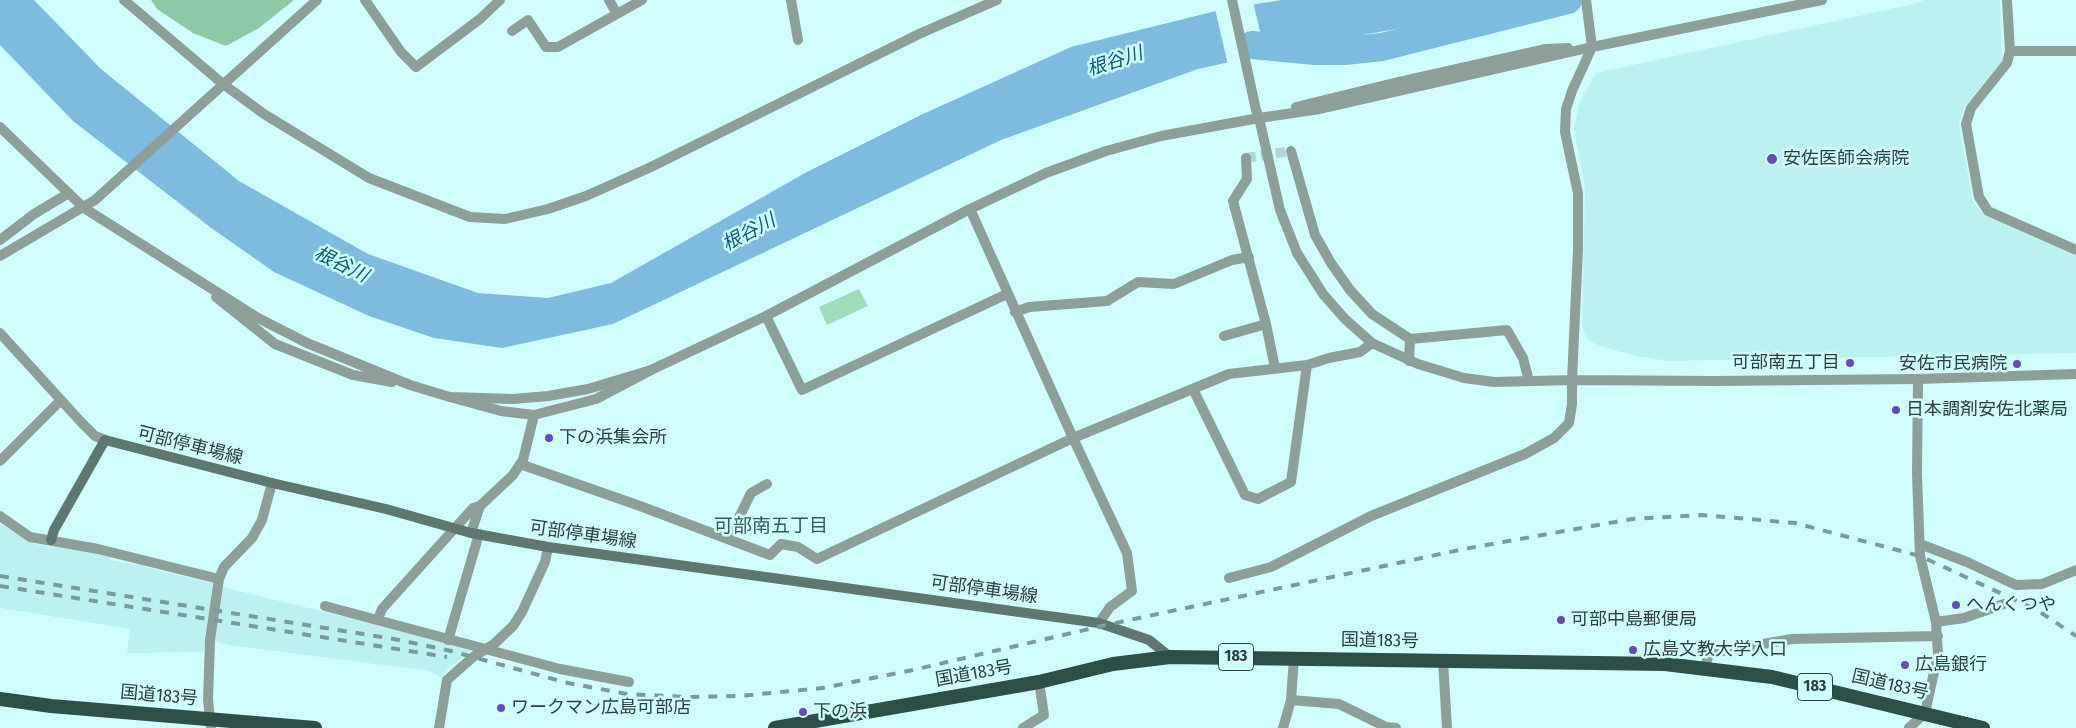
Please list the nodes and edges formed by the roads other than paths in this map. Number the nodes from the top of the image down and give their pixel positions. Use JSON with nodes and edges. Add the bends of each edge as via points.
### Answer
{"nodes":[{"id":1,"x":124,"y":0,"type":"edge"},
{"id":2,"x":317,"y":0,"type":"edge"},
{"id":3,"x":365,"y":0,"type":"edge"},
{"id":4,"x":500,"y":0,"type":"edge"},
{"id":5,"x":609,"y":0,"type":"edge"},
{"id":6,"x":642,"y":0,"type":"edge"},
{"id":7,"x":791,"y":0,"type":"edge"},
{"id":8,"x":997,"y":0,"type":"edge"},
{"id":9,"x":1232,"y":0,"type":"edge"},
{"id":10,"x":1586,"y":0,"type":"edge"},
{"id":11,"x":1822,"y":0,"type":"edge"},
{"id":12,"x":2007,"y":0,"type":"edge"},
{"id":13,"x":618,"y":14,"type":"junction"},
{"id":14,"x":512,"y":30,"type":"dead end"},
{"id":15,"x":798,"y":40,"type":"dead end"},
{"id":16,"x":1592,"y":47,"type":"junction"},
{"id":17,"x":2010,"y":51,"type":"junction"},
{"id":18,"x":2076,"y":52,"type":"edge"},
{"id":19,"x":220,"y":87,"type":"junction"},
{"id":20,"x":1258,"y":114,"type":"junction"},
{"id":21,"x":0,"y":127,"type":"edge"},
{"id":22,"x":1290,"y":151,"type":"dead end"},
{"id":23,"x":1246,"y":158,"type":"dead end"},
{"id":24,"x":70,"y":193,"type":"junction"},
{"id":25,"x":84,"y":208,"type":"junction"},
{"id":26,"x":970,"y":209,"type":"junction"},
{"id":27,"x":0,"y":240,"type":"edge"},
{"id":28,"x":2076,"y":250,"type":"edge"},
{"id":29,"x":0,"y":256,"type":"edge"},
{"id":30,"x":1249,"y":257,"type":"junction"},
{"id":31,"x":203,"y":284,"type":"junction"},
{"id":32,"x":1007,"y":294,"type":"junction"},
{"id":33,"x":1016,"y":312,"type":"junction"},
{"id":34,"x":766,"y":316,"type":"junction"},
{"id":35,"x":1266,"y":324,"type":"junction"},
{"id":36,"x":0,"y":333,"type":"edge"},
{"id":37,"x":1224,"y":336,"type":"dead end"},
{"id":38,"x":1410,"y":339,"type":"junction"},
{"id":39,"x":1372,"y":343,"type":"junction"},
{"id":40,"x":1409,"y":360,"type":"junction"},
{"id":41,"x":1307,"y":365,"type":"junction"},
{"id":42,"x":1275,"y":368,"type":"junction"},
{"id":43,"x":651,"y":370,"type":"junction"},
{"id":44,"x":2076,"y":374,"type":"edge"},
{"id":45,"x":1918,"y":379,"type":"junction"},
{"id":46,"x":1572,"y":380,"type":"junction"},
{"id":47,"x":1529,"y":381,"type":"junction"},
{"id":48,"x":410,"y":385,"type":"junction"},
{"id":49,"x":1193,"y":389,"type":"junction"},
{"id":50,"x":450,"y":397,"type":"junction"},
{"id":51,"x":61,"y":400,"type":"junction"},
{"id":52,"x":534,"y":416,"type":"junction"},
{"id":53,"x":1073,"y":438,"type":"junction"},
{"id":54,"x":104,"y":440,"type":"junction"},
{"id":55,"x":0,"y":462,"type":"edge"},
{"id":56,"x":520,"y":464,"type":"junction"},
{"id":57,"x":272,"y":483,"type":"junction"},
{"id":58,"x":767,"y":484,"type":"dead end"},
{"id":59,"x":480,"y":506,"type":"junction"},
{"id":60,"x":0,"y":516,"type":"edge"},
{"id":61,"x":454,"y":529,"type":"junction"},
{"id":62,"x":475,"y":533,"type":"junction"},
{"id":63,"x":729,"y":538,"type":"junction"},
{"id":64,"x":51,"y":540,"type":"junction"},
{"id":65,"x":1920,"y":544,"type":"junction"},
{"id":66,"x":548,"y":547,"type":"junction"},
{"id":67,"x":2076,"y":570,"type":"edge"},
{"id":68,"x":1229,"y":578,"type":"dead end"},
{"id":69,"x":219,"y":579,"type":"junction"},
{"id":70,"x":2004,"y":604,"type":"dead end"},
{"id":71,"x":325,"y":606,"type":"dead end"},
{"id":72,"x":378,"y":619,"type":"junction"},
{"id":73,"x":1936,"y":622,"type":"junction"},
{"id":74,"x":1099,"y":623,"type":"junction"},
{"id":75,"x":1938,"y":636,"type":"junction"},
{"id":76,"x":448,"y":640,"type":"junction"},
{"id":77,"x":484,"y":649,"type":"junction"},
{"id":78,"x":1170,"y":656,"type":"junction"},
{"id":79,"x":1294,"y":658,"type":"junction"},
{"id":80,"x":1443,"y":660,"type":"junction"},
{"id":81,"x":1704,"y":668,"type":"junction"},
{"id":82,"x":629,"y":682,"type":"dead end"},
{"id":83,"x":1038,"y":682,"type":"junction"},
{"id":84,"x":0,"y":699,"type":"edge"},
{"id":85,"x":1291,"y":700,"type":"junction"},
{"id":86,"x":1925,"y":713,"type":"junction"},
{"id":87,"x":211,"y":724,"type":"edge"},
{"id":88,"x":309,"y":728,"type":"edge"},
{"id":89,"x":439,"y":728,"type":"edge"},
{"id":90,"x":775,"y":728,"type":"edge"},
{"id":91,"x":1023,"y":728,"type":"edge"},
{"id":92,"x":1283,"y":728,"type":"edge"},
{"id":93,"x":1396,"y":728,"type":"edge"},
{"id":94,"x":1448,"y":728,"type":"edge"},
{"id":95,"x":1909,"y":728,"type":"edge"},
{"id":96,"x":1983,"y":728,"type":"edge"}],
"edges":[{"from":1,"to":19,"type":"street"},
{"from":2,"to":19,"type":"street"},
{"from":3,"to":4,"type":"street","via":[[401,52],[416,67]]},
{"from":5,"to":13,"type":"street"},
{"from":6,"to":13,"type":"street"},
{"from":7,"to":15,"type":"street"},
{"from":8,"to":19,"type":"street","via":[[919,34],[643,171],[586,196],[505,219],[470,217],[369,178]]},
{"from":9,"to":20,"type":"street"},
{"from":10,"to":16,"type":"street"},
{"from":11,"to":16,"type":"street"},
{"from":12,"to":17,"type":"street"},
{"from":13,"to":14,"type":"street","via":[[558,47],[546,47],[528,20]]},
{"from":16,"to":20,"type":"street","via":[[1546,49]]},
{"from":16,"to":46,"type":"street","via":[[1566,110],[1565,132],[1578,193]]},
{"from":17,"to":18,"type":"street"},
{"from":17,"to":28,"type":"street","via":[[2007,63],[1971,108],[1966,124],[1979,197],[1988,211]]},
{"from":19,"to":25,"type":"street"},
{"from":20,"to":26,"type":"street","via":[[1106,151],[1046,173]]},
{"from":20,"to":39,"type":"street","via":[[1280,210],[1297,254],[1323,294]]},
{"from":21,"to":24,"type":"street"},
{"from":22,"to":38,"type":"street","via":[[1315,235],[1331,263],[1372,314]]},
{"from":23,"to":30,"type":"street","via":[[1247,179],[1233,201]]},
{"from":24,"to":25,"type":"street"},
{"from":24,"to":27,"type":"street","via":[[34,214]]},
{"from":25,"to":29,"type":"street"},
{"from":25,"to":31,"type":"street"},
{"from":26,"to":32,"type":"street"},
{"from":26,"to":34,"type":"street"},
{"from":30,"to":33,"type":"street","via":[[1232,260],[1174,284],[1138,282],[1107,301],[1029,307]]},
{"from":30,"to":35,"type":"street"},
{"from":31,"to":48,"type":"street","via":[[307,343]]},
{"from":31,"to":48,"type":"street","via":[[224,305],[275,344],[353,375]]},
{"from":32,"to":33,"type":"street"},
{"from":32,"to":34,"type":"street","via":[[802,390]]},
{"from":33,"to":53,"type":"street"},
{"from":34,"to":43,"type":"street"},
{"from":35,"to":37,"type":"street"},
{"from":35,"to":42,"type":"street"},
{"from":36,"to":51,"type":"street"},
{"from":38,"to":40,"type":"street"},
{"from":38,"to":47,"type":"street","via":[[1507,330],[1523,358]]},
{"from":39,"to":40,"type":"street"},
{"from":39,"to":41,"type":"street","via":[[1360,352]]},
{"from":40,"to":47,"type":"street","via":[[1464,378],[1494,382]]},
{"from":41,"to":42,"type":"street"},
{"from":41,"to":49,"type":"street","via":[[1291,482],[1258,499],[1245,495]]},
{"from":42,"to":49,"type":"street","via":[[1229,374]]},
{"from":43,"to":50,"type":"street","via":[[588,389],[548,396],[513,399]]},
{"from":43,"to":52,"type":"street","via":[[596,399]]},
{"from":44,"to":45,"type":"street"},
{"from":45,"to":46,"type":"street"},
{"from":45,"to":65,"type":"street"},
{"from":46,"to":47,"type":"street"},
{"from":46,"to":68,"type":"street","via":[[1569,423],[1554,438],[1525,454],[1371,516],[1271,567]]},
{"from":48,"to":50,"type":"street"},
{"from":49,"to":53,"type":"street"},
{"from":50,"to":52,"type":"street"},
{"from":51,"to":54,"type":"street","via":[[95,436]]},
{"from":51,"to":55,"type":"street"},
{"from":52,"to":56,"type":"street"},
{"from":53,"to":63,"type":"street","via":[[817,559],[798,547],[781,544],[770,555]]},
{"from":53,"to":74,"type":"street","via":[[1127,553],[1132,591],[1110,607]]},
{"from":54,"to":57,"type":"main road","name":"可部停車場線"},
{"from":54,"to":64,"type":"main road"},
{"from":56,"to":59,"type":"street","via":[[513,475]]},
{"from":56,"to":63,"type":"street"},
{"from":57,"to":61,"type":"main road","name":"可部停車場線","via":[[386,509]]},
{"from":57,"to":69,"type":"street","via":[[262,520],[252,538],[224,567]]},
{"from":58,"to":63,"type":"street","via":[[751,493]]},
{"from":59,"to":61,"type":"street","via":[[473,508]]},
{"from":59,"to":62,"type":"street"},
{"from":60,"to":64,"type":"street","via":[[30,538]]},
{"from":61,"to":62,"type":"main road","name":"可部停車場線"},
{"from":61,"to":72,"type":"street","via":[[382,609]]},
{"from":62,"to":66,"type":"main road","name":"可部停車場線"},
{"from":62,"to":76,"type":"street"},
{"from":64,"to":69,"type":"street"},
{"from":65,"to":67,"type":"street","via":[[2016,585],[2042,584]]},
{"from":65,"to":73,"type":"street"},
{"from":66,"to":74,"type":"main road","name":"可部停車場線"},
{"from":66,"to":77,"type":"street","via":[[545,562],[522,612],[513,626]]},
{"from":69,"to":87,"type":"street","via":[[210,640],[208,700]]},
{"from":70,"to":73,"type":"street","via":[[1964,618]]},
{"from":71,"to":72,"type":"street"},
{"from":72,"to":76,"type":"street"},
{"from":73,"to":75,"type":"street"},
{"from":74,"to":78,"type":"main road","name":"可部停車場線","via":[[1148,640]]},
{"from":75,"to":81,"type":"street","via":[[1792,639],[1710,653]]},
{"from":75,"to":86,"type":"street","via":[[1938,654]]},
{"from":76,"to":77,"type":"street"},
{"from":77,"to":82,"type":"street"},
{"from":77,"to":89,"type":"street","via":[[447,680]]},
{"from":78,"to":79,"type":"highway","name":"国道183号","number":"183"},
{"from":78,"to":83,"type":"highway","name":"国道183号","number":"183","via":[[1113,664]]},
{"from":79,"to":80,"type":"highway","name":"国道183号","number":"183"},
{"from":79,"to":85,"type":"street"},
{"from":80,"to":81,"type":"highway","name":"国道183号","number":"183","via":[[1665,664]]},
{"from":80,"to":94,"type":"street"},
{"from":81,"to":86,"type":"highway","name":"国道183号","number":"183","via":[[1772,676]]},
{"from":83,"to":90,"type":"highway","name":"国道183号","number":"183"},
{"from":83,"to":91,"type":"street","via":[[1044,715]]},
{"from":84,"to":87,"type":"highway","name":"国道183号"},
{"from":85,"to":92,"type":"street"},
{"from":85,"to":93,"type":"street","via":[[1339,704],[1386,727]]},
{"from":86,"to":95,"type":"street"},
{"from":86,"to":96,"type":"highway","name":"国道183号","number":"183"},
{"from":87,"to":88,"type":"highway","name":"国道183号"}]}
